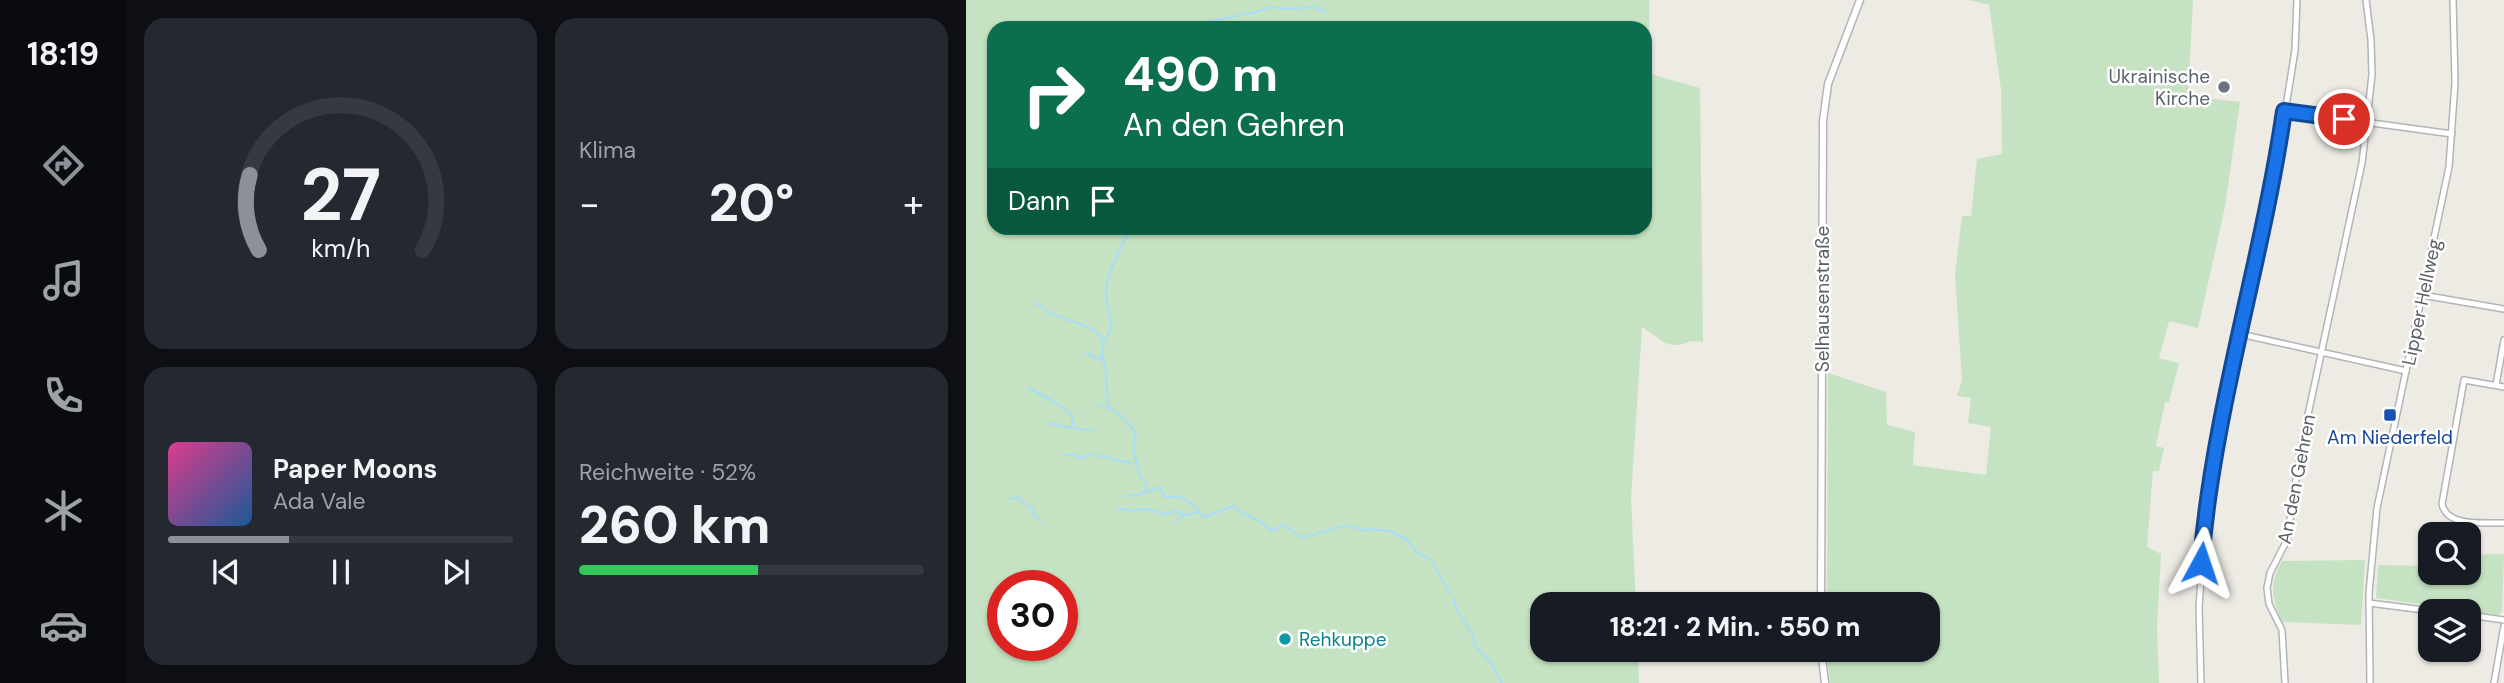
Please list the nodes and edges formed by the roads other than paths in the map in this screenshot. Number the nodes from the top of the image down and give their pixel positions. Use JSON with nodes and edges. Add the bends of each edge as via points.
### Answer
{"nodes":[{"id":1,"x":1860,"y":0,"type":"edge"},
{"id":2,"x":2297,"y":0,"type":"edge"},
{"id":3,"x":2366,"y":0,"type":"edge"},
{"id":4,"x":2453,"y":0,"type":"edge"},
{"id":5,"x":2284,"y":111,"type":"junction"},
{"id":6,"x":2367,"y":122,"type":"junction"},
{"id":7,"x":2452,"y":134,"type":"junction"},
{"id":8,"x":2422,"y":295,"type":"junction"},
{"id":9,"x":2504,"y":309,"type":"edge"},
{"id":10,"x":2240,"y":334,"type":"junction"},
{"id":11,"x":2504,"y":340,"type":"edge"},
{"id":12,"x":2321,"y":353,"type":"junction"},
{"id":13,"x":2406,"y":372,"type":"junction"},
{"id":14,"x":2496,"y":385,"type":"junction"},
{"id":15,"x":2504,"y":387,"type":"edge"},
{"id":16,"x":2504,"y":523,"type":"edge"},
{"id":17,"x":1821,"y":592,"type":"edge"},
{"id":18,"x":2369,"y":603,"type":"junction"},
{"id":19,"x":2418,"y":609,"type":"edge"},
{"id":20,"x":2481,"y":617,"type":"edge"},
{"id":21,"x":2504,"y":620,"type":"edge"},
{"id":22,"x":2504,"y":626,"type":"edge"},
{"id":23,"x":1823,"y":662,"type":"edge"},
{"id":24,"x":1825,"y":683,"type":"edge"},
{"id":25,"x":2201,"y":683,"type":"edge"},
{"id":26,"x":2285,"y":683,"type":"edge"},
{"id":27,"x":2370,"y":683,"type":"edge"},
{"id":28,"x":2494,"y":683,"type":"edge"}],
"edges":[{"from":1,"to":17,"type":"street","name":"Selhausenstraße","via":[[1828,84],[1823,121]]},
{"from":2,"to":5,"type":"street","via":[[2296,41]]},
{"from":3,"to":6,"type":"street","name":"An den Gehren","via":[[2371,49]]},
{"from":4,"to":7,"type":"street","name":"Lipper Hellweg"},
{"from":5,"to":6,"type":"street"},
{"from":5,"to":10,"type":"street"},
{"from":6,"to":7,"type":"street"},
{"from":6,"to":12,"type":"street","name":"An den Gehren","via":[[2356,198]]},
{"from":7,"to":8,"type":"street","name":"Lipper Hellweg"},
{"from":8,"to":9,"type":"street"},
{"from":8,"to":13,"type":"street","name":"Lipper Hellweg"},
{"from":10,"to":12,"type":"street"},
{"from":10,"to":25,"type":"street","via":[[2207,498],[2199,607]]},
{"from":11,"to":14,"type":"street"},
{"from":12,"to":13,"type":"street"},
{"from":12,"to":26,"type":"street","name":"An den Gehren","via":[[2287,540],[2267,586],[2269,604],[2282,630]]},
{"from":13,"to":18,"type":"street","name":"Lipper Hellweg","via":[[2378,499]]},
{"from":14,"to":15,"type":"street"},
{"from":14,"to":16,"type":"street","via":[[2464,380],[2442,498],[2443,508],[2454,520]]},
{"from":18,"to":19,"type":"street"},
{"from":18,"to":27,"type":"street","name":"Lipper Hellweg"},
{"from":20,"to":21,"type":"street"},
{"from":22,"to":28,"type":"street"},
{"from":23,"to":24,"type":"street"}]}
